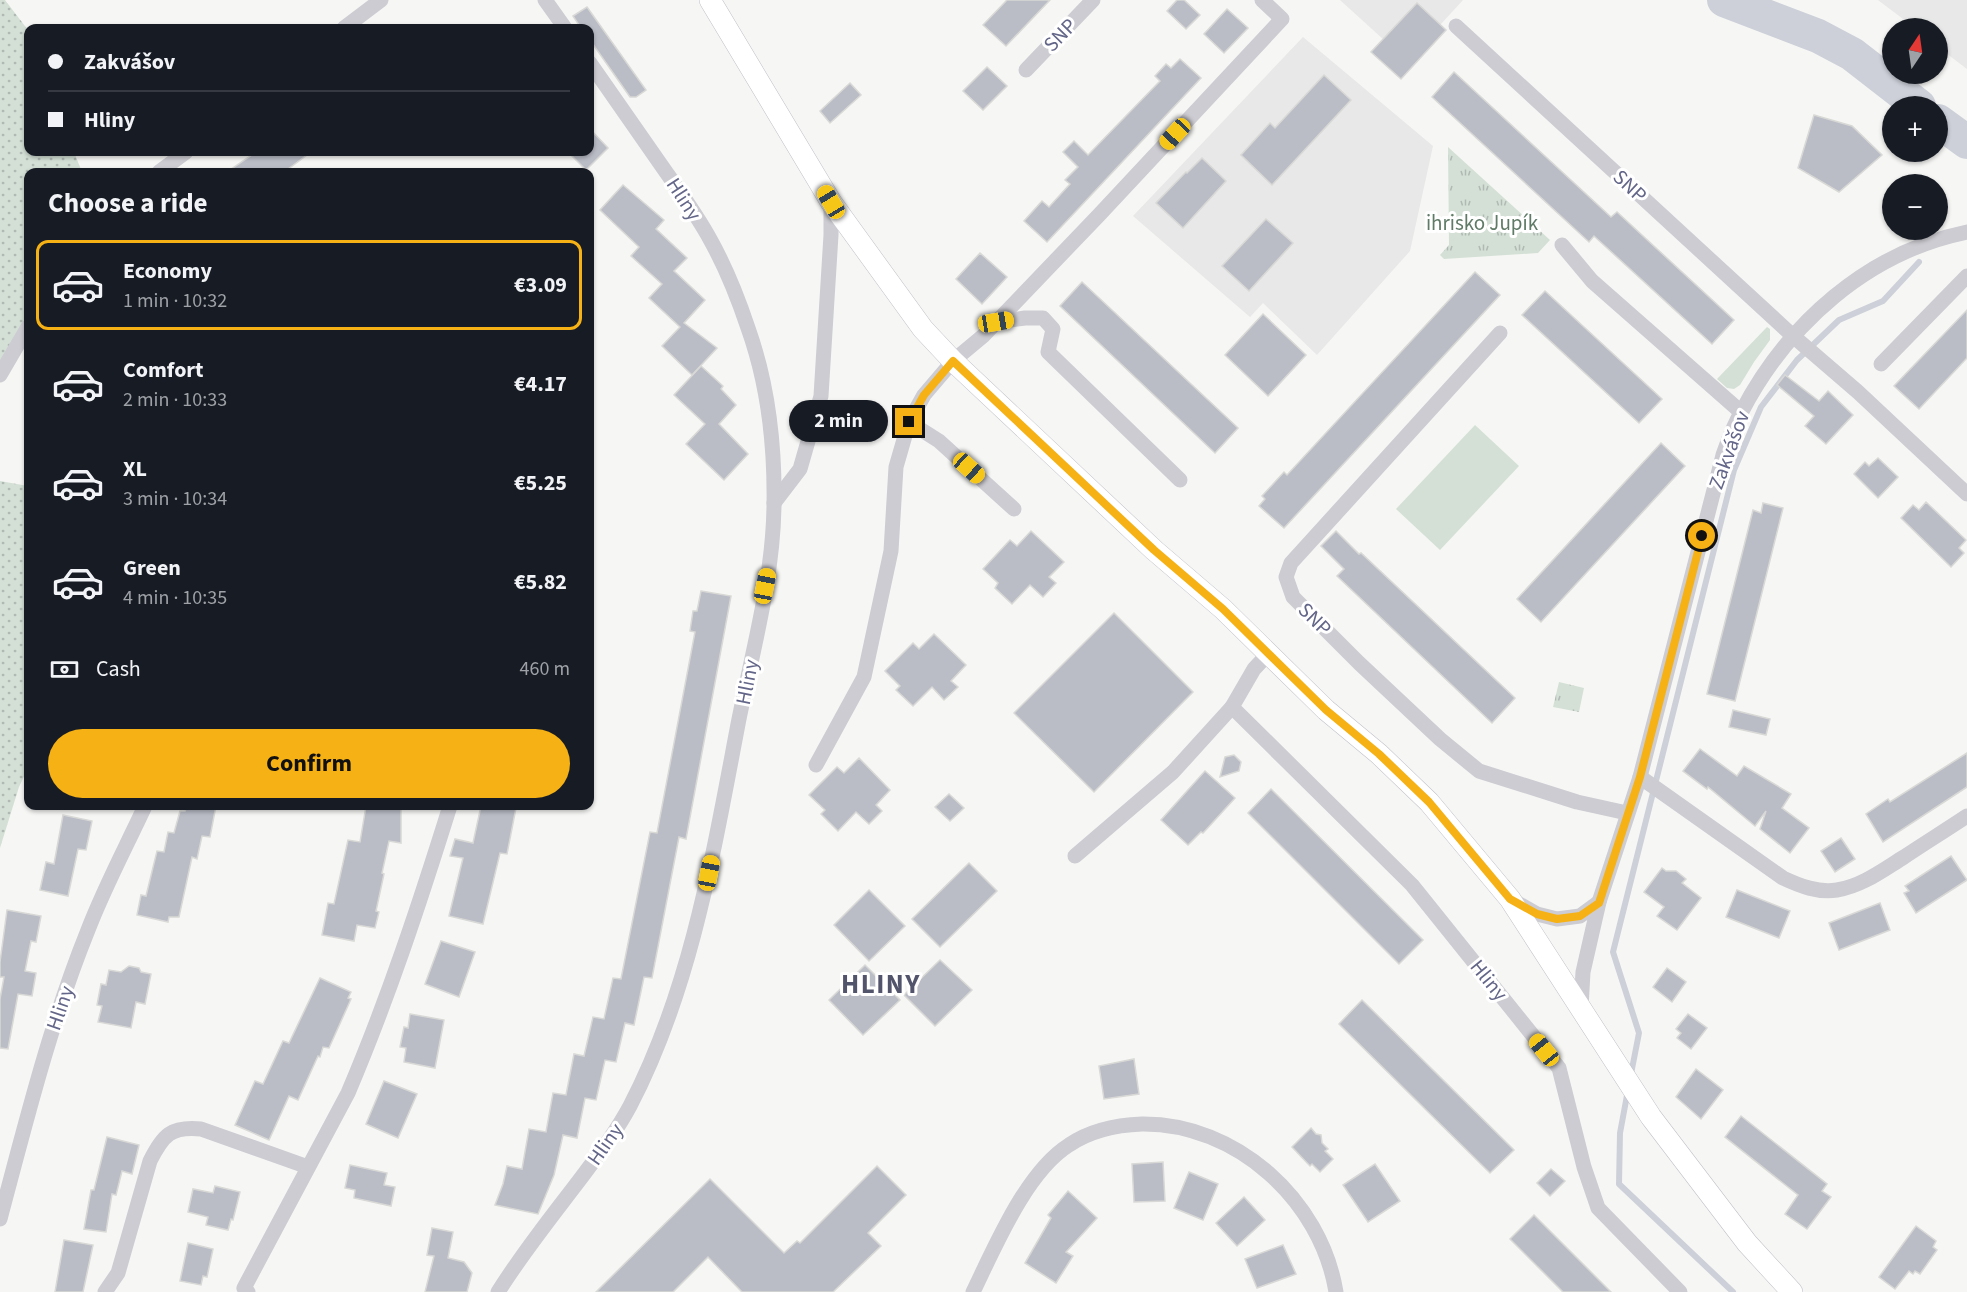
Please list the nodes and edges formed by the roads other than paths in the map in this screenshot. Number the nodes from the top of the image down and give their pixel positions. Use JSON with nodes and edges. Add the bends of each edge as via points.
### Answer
{"nodes":[{"id":1,"x":381,"y":0,"type":"edge"},
{"id":2,"x":545,"y":0,"type":"edge"},
{"id":3,"x":710,"y":0,"type":"edge"},
{"id":4,"x":1093,"y":0,"type":"edge"},
{"id":5,"x":1262,"y":0,"type":"edge"},
{"id":6,"x":349,"y":24,"type":"edge"},
{"id":7,"x":562,"y":24,"type":"edge"},
{"id":8,"x":1456,"y":26,"type":"dead end"},
{"id":9,"x":594,"y":69,"type":"edge"},
{"id":10,"x":1026,"y":70,"type":"dead end"},
{"id":11,"x":181,"y":156,"type":"edge"},
{"id":12,"x":164,"y":168,"type":"edge"},
{"id":13,"x":831,"y":202,"type":"junction"},
{"id":14,"x":1967,"y":232,"type":"edge"},
{"id":15,"x":1562,"y":245,"type":"dead end"},
{"id":16,"x":1967,"y":276,"type":"edge"},
{"id":17,"x":996,"y":322,"type":"junction"},
{"id":18,"x":1500,"y":333,"type":"dead end"},
{"id":19,"x":24,"y":334,"type":"edge"},
{"id":20,"x":1803,"y":344,"type":"junction"},
{"id":21,"x":953,"y":361,"type":"junction"},
{"id":22,"x":1881,"y":363,"type":"dead end"},
{"id":23,"x":0,"y":375,"type":"edge"},
{"id":24,"x":1741,"y":412,"type":"junction"},
{"id":25,"x":909,"y":422,"type":"junction"},
{"id":26,"x":1180,"y":480,"type":"dead end"},
{"id":27,"x":1966,"y":490,"type":"edge"},
{"id":28,"x":774,"y":503,"type":"junction"},
{"id":29,"x":1014,"y":508,"type":"dead end"},
{"id":30,"x":1269,"y":653,"type":"junction"},
{"id":31,"x":1232,"y":707,"type":"junction"},
{"id":32,"x":816,"y":765,"type":"dead end"},
{"id":33,"x":1644,"y":780,"type":"junction"},
{"id":34,"x":143,"y":810,"type":"edge"},
{"id":35,"x":449,"y":810,"type":"edge"},
{"id":36,"x":1627,"y":813,"type":"junction"},
{"id":37,"x":1967,"y":816,"type":"edge"},
{"id":38,"x":1075,"y":856,"type":"dead end"},
{"id":39,"x":1510,"y":899,"type":"junction"},
{"id":40,"x":1599,"y":903,"type":"junction"},
{"id":41,"x":1581,"y":1008,"type":"junction"},
{"id":42,"x":308,"y":1167,"type":"junction"},
{"id":43,"x":0,"y":1219,"type":"edge"},
{"id":44,"x":244,"y":1291,"type":"edge"},
{"id":45,"x":105,"y":1292,"type":"edge"},
{"id":46,"x":498,"y":1292,"type":"edge"},
{"id":47,"x":973,"y":1292,"type":"edge"},
{"id":48,"x":1335,"y":1292,"type":"edge"},
{"id":49,"x":1680,"y":1292,"type":"edge"},
{"id":50,"x":1792,"y":1292,"type":"edge"}],
"edges":[{"from":1,"to":6,"type":"street"},
{"from":2,"to":7,"type":"street"},
{"from":3,"to":13,"type":"main road"},
{"from":4,"to":10,"type":"street","name":"SNP"},
{"from":5,"to":17,"type":"street","via":[[1282,19]]},
{"from":8,"to":20,"type":"street","name":"SNP"},
{"from":9,"to":28,"type":"street","name":"Hliny","via":[[687,201],[734,291],[763,382]]},
{"from":11,"to":12,"type":"street"},
{"from":13,"to":21,"type":"main road","via":[[923,329]]},
{"from":13,"to":28,"type":"street","via":[[821,396],[800,469]]},
{"from":14,"to":20,"type":"street","name":"Zakvášov","via":[[1894,256],[1855,281],[1830,300]]},
{"from":15,"to":24,"type":"street","via":[[1592,281]]},
{"from":16,"to":22,"type":"street"},
{"from":17,"to":21,"type":"street"},
{"from":17,"to":26,"type":"street","via":[[1043,318],[1053,329],[1048,352]]},
{"from":18,"to":36,"type":"street","name":"SNP","via":[[1291,563],[1286,577],[1293,597],[1359,663],[1479,771]]},
{"from":19,"to":23,"type":"street"},
{"from":20,"to":24,"type":"street","name":"Zakvášov","via":[[1763,375]]},
{"from":20,"to":27,"type":"street"},
{"from":21,"to":25,"type":"street","via":[[924,395]]},
{"from":21,"to":30,"type":"main road"},
{"from":24,"to":33,"type":"street","name":"Zakvášov","via":[[1723,455]]},
{"from":25,"to":29,"type":"street","via":[[939,441]]},
{"from":25,"to":32,"type":"street","via":[[896,467],[891,551],[864,677]]},
{"from":28,"to":46,"type":"street","name":"Hliny","via":[[768,568],[704,896],[671,1007],[640,1086],[615,1132]]},
{"from":30,"to":31,"type":"street","via":[[1254,669]]},
{"from":30,"to":39,"type":"main road","via":[[1429,802]]},
{"from":31,"to":38,"type":"street","via":[[1173,772]]},
{"from":31,"to":49,"type":"street","name":"Hliny","via":[[1412,885],[1559,1068],[1598,1208]]},
{"from":33,"to":36,"type":"street","name":"Zakvášov"},
{"from":33,"to":37,"type":"street","via":[[1783,878],[1821,890],[1836,890],[1875,875]]},
{"from":34,"to":43,"type":"street","name":"Hliny","via":[[88,929],[63,998]]},
{"from":35,"to":42,"type":"street","via":[[360,1064]]},
{"from":36,"to":40,"type":"street","name":"Zakvášov"},
{"from":39,"to":40,"type":"street","via":[[1537,914],[1557,919],[1580,916]]},
{"from":39,"to":41,"type":"main road"},
{"from":40,"to":41,"type":"street","name":"Zakvášov","via":[[1583,972]]},
{"from":41,"to":50,"type":"main road","via":[[1651,1117],[1747,1243]]},
{"from":42,"to":44,"type":"street"},
{"from":42,"to":45,"type":"street","via":[[201,1129],[183,1128],[169,1134],[150,1161],[118,1274]]},
{"from":47,"to":48,"type":"street","via":[[1019,1203],[1045,1165],[1069,1144],[1087,1135],[1122,1125],[1147,1124],[1203,1133],[1256,1162],[1272,1176],[1298,1205],[1319,1238]]}]}
